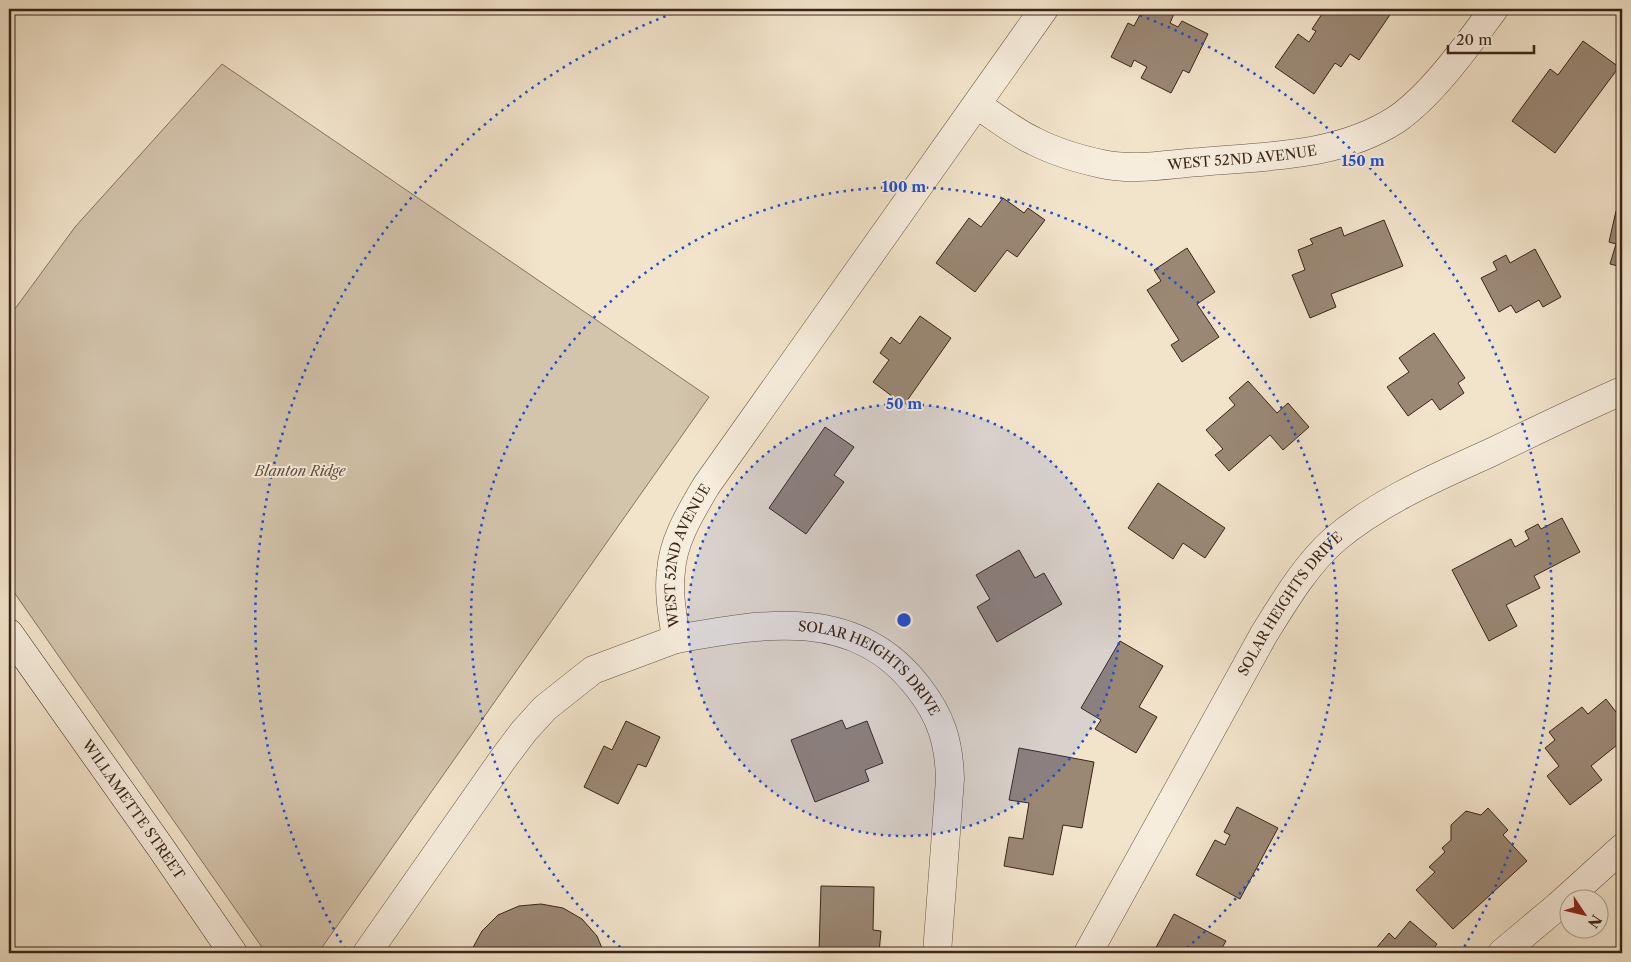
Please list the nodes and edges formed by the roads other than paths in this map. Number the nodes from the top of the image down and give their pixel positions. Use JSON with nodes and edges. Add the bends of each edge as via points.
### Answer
{"nodes":[{"id":1,"x":1044,"y":9,"type":"edge"},
{"id":2,"x":1494,"y":9,"type":"edge"},
{"id":3,"x":977,"y":104,"type":"junction"},
{"id":4,"x":1622,"y":391,"type":"edge"},
{"id":5,"x":9,"y":633,"type":"edge"},
{"id":6,"x":676,"y":640,"type":"junction"},
{"id":7,"x":1622,"y":848,"type":"edge"},
{"id":8,"x":233,"y":953,"type":"edge"},
{"id":9,"x":367,"y":953,"type":"edge"},
{"id":10,"x":937,"y":953,"type":"edge"},
{"id":11,"x":1088,"y":953,"type":"edge"},
{"id":12,"x":1502,"y":953,"type":"edge"}],
"edges":[{"from":1,"to":3,"type":"street","name":"WEST 52ND AVENUE"},
{"from":2,"to":3,"type":"street","name":"WEST 52ND AVENUE","via":[[1422,98],[1397,118],[1377,130],[1308,153],[1138,167],[1104,165],[1054,151],[1032,141]]},
{"from":3,"to":6,"type":"street","name":"WEST 52ND AVENUE","via":[[690,512],[677,542],[671,570]]},
{"from":4,"to":11,"type":"street","name":"SOLAR HEIGHTS DRIVE","via":[[1426,482],[1333,541],[1288,595],[1264,634]]},
{"from":5,"to":8,"type":"street","name":"WILLAMETTE STREET"},
{"from":6,"to":9,"type":"street","name":"WEST 52ND AVENUE","via":[[593,670],[545,708],[524,731]]},
{"from":6,"to":10,"type":"street","name":"SOLAR HEIGHTS DRIVE","via":[[760,627],[790,625],[816,628],[844,633],[869,643],[907,672],[935,711],[949,758]]},
{"from":7,"to":12,"type":"street"}]}
